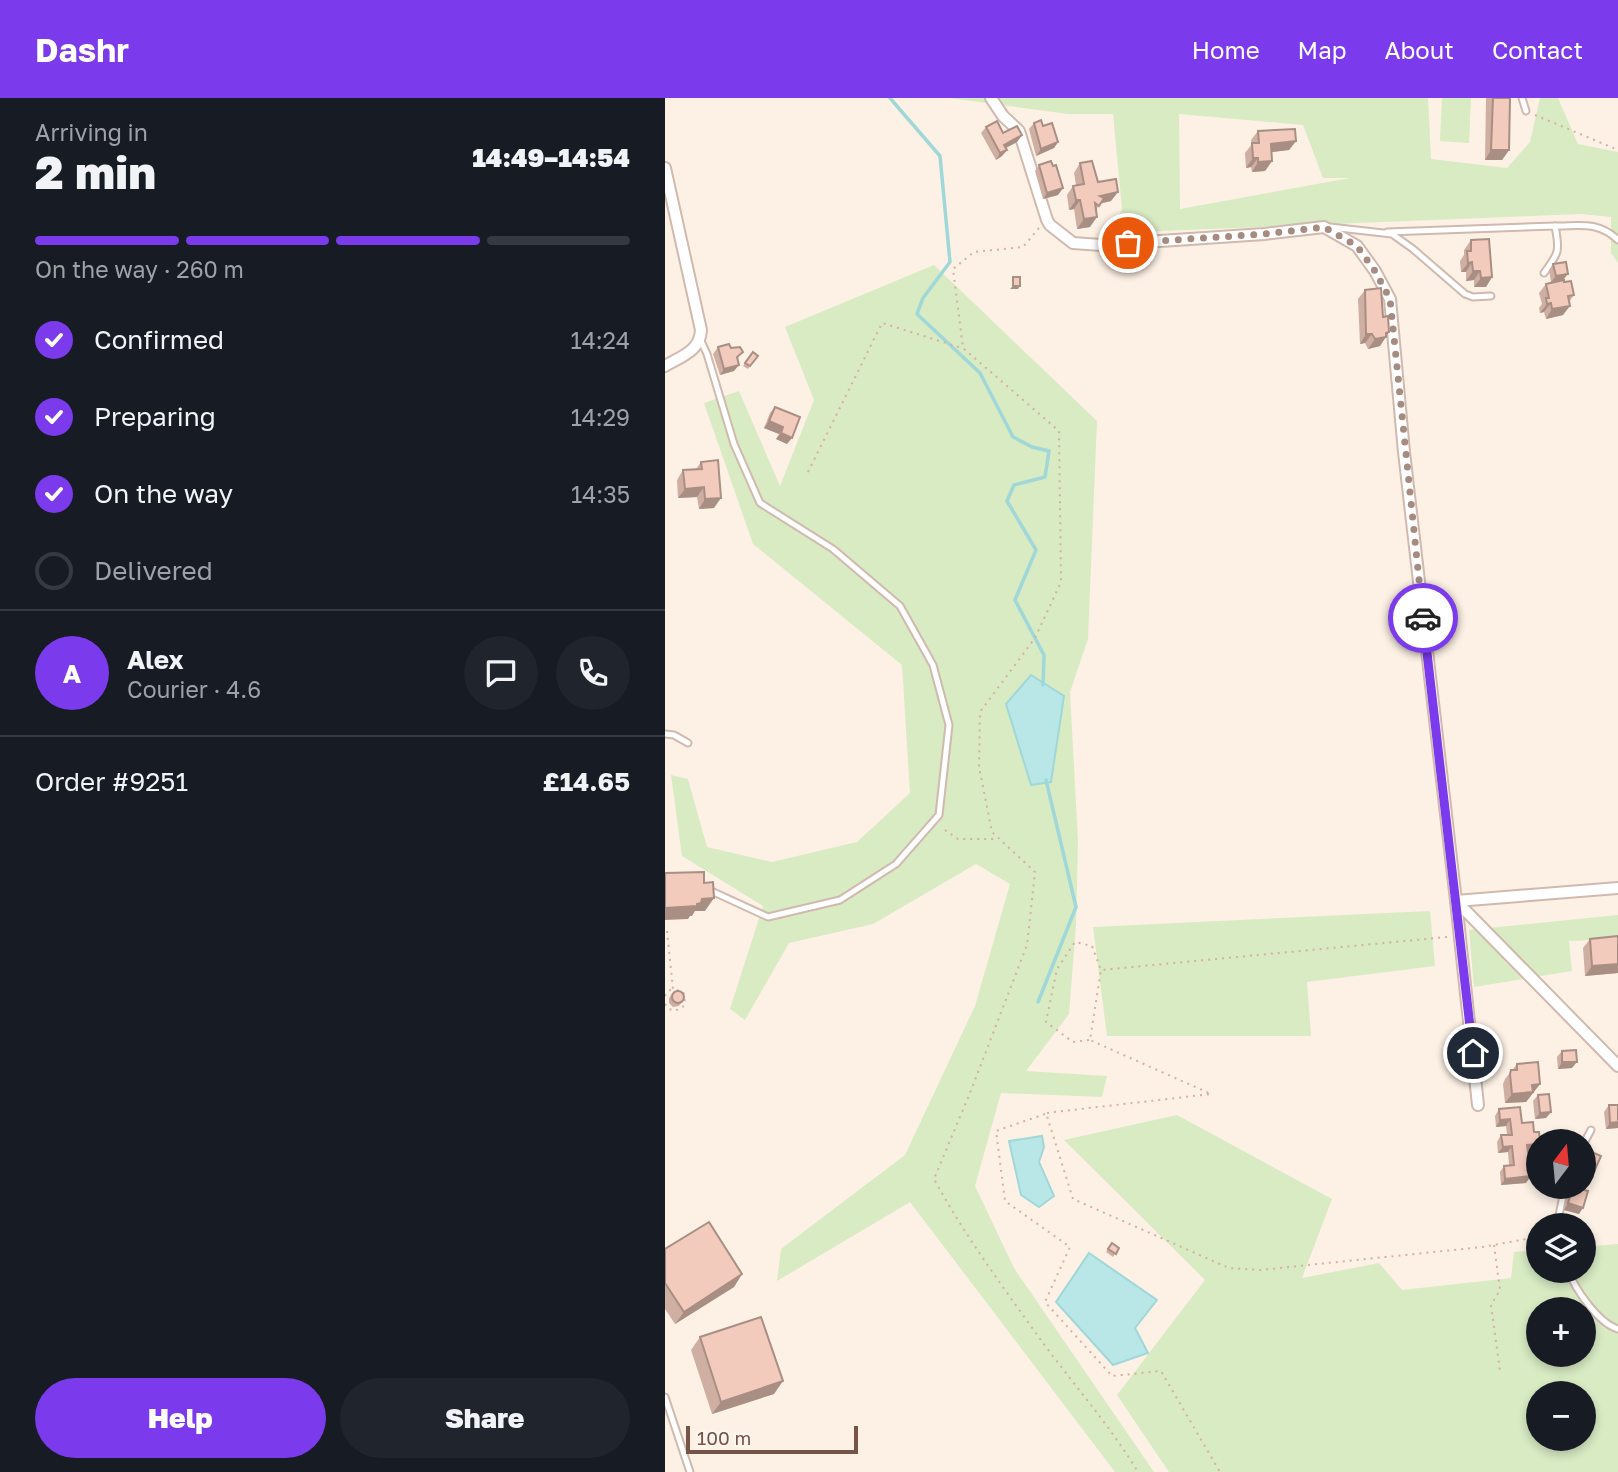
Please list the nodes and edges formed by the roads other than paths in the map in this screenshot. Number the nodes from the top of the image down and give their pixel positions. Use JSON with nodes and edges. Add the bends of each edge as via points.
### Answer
{"nodes":[{"id":1,"x":991,"y":98,"type":"edge"},
{"id":2,"x":1522,"y":98,"type":"edge"},
{"id":3,"x":1526,"y":111,"type":"road end"},
{"id":4,"x":665,"y":168,"type":"edge"},
{"id":5,"x":1555,"y":226,"type":"junction"},
{"id":6,"x":1324,"y":227,"type":"junction"},
{"id":7,"x":1387,"y":232,"type":"junction"},
{"id":8,"x":1618,"y":240,"type":"edge"},
{"id":9,"x":1544,"y":273,"type":"dead end"},
{"id":10,"x":1491,"y":296,"type":"dead end"},
{"id":11,"x":701,"y":341,"type":"junction"},
{"id":12,"x":665,"y":366,"type":"edge"},
{"id":13,"x":665,"y":734,"type":"edge"},
{"id":14,"x":688,"y":743,"type":"dead end"},
{"id":15,"x":700,"y":885,"type":"edge"},
{"id":16,"x":1618,"y":888,"type":"edge"},
{"id":17,"x":1456,"y":901,"type":"junction"},
{"id":18,"x":1618,"y":1066,"type":"edge"},
{"id":19,"x":1478,"y":1105,"type":"dead end"},
{"id":20,"x":1576,"y":1283,"type":"edge"},
{"id":21,"x":1618,"y":1329,"type":"edge"},
{"id":22,"x":665,"y":1397,"type":"edge"},
{"id":23,"x":690,"y":1472,"type":"edge"}],
"edges":[{"from":1,"to":6,"type":"street","via":[[1019,131],[1047,220],[1073,243],[1101,245]]},
{"from":2,"to":3,"type":"lane"},
{"from":4,"to":11,"type":"street"},
{"from":5,"to":7,"type":"lane"},
{"from":5,"to":8,"type":"lane","via":[[1597,226]]},
{"from":5,"to":9,"type":"lane","via":[[1558,254]]},
{"from":6,"to":7,"type":"lane"},
{"from":6,"to":17,"type":"street","via":[[1357,246],[1390,299]]},
{"from":7,"to":10,"type":"lane","via":[[1465,295]]},
{"from":11,"to":12,"type":"street"},
{"from":11,"to":15,"type":"lane","via":[[734,444],[760,503],[833,549],[900,606],[933,665],[949,725],[939,815],[896,864],[840,900],[768,917]]},
{"from":13,"to":14,"type":"lane"},
{"from":16,"to":17,"type":"street"},
{"from":17,"to":18,"type":"street"},
{"from":17,"to":19,"type":"street"},
{"from":20,"to":21,"type":"lane","via":[[1591,1308]]},
{"from":22,"to":23,"type":"lane"}]}
